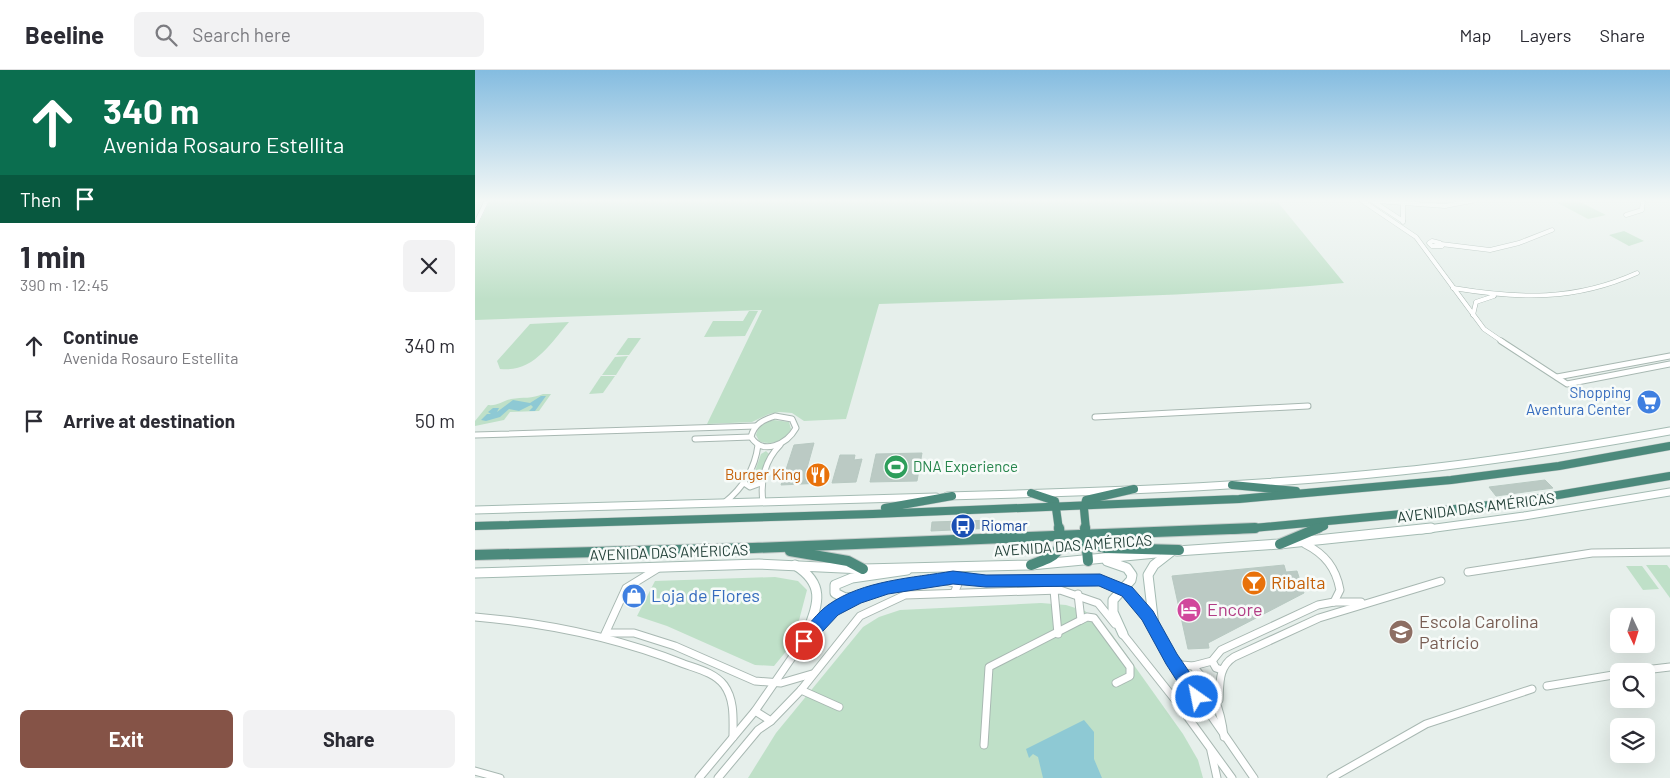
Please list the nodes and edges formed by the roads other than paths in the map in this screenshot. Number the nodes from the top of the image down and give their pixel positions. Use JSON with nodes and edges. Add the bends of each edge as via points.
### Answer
{"nodes":[{"id":1,"x":1411,"y":233,"type":"edge"},
{"id":2,"x":1544,"y":233,"type":"edge"},
{"id":3,"x":1416,"y":237,"type":"junction"},
{"id":4,"x":1440,"y":245,"type":"junction"},
{"id":5,"x":1429,"y":256,"type":"junction"},
{"id":6,"x":1637,"y":273,"type":"dead end"},
{"id":7,"x":1453,"y":288,"type":"junction"},
{"id":8,"x":1467,"y":291,"type":"junction"},
{"id":9,"x":1497,"y":296,"type":"junction"},
{"id":10,"x":1476,"y":302,"type":"junction"},
{"id":11,"x":1473,"y":315,"type":"junction"},
{"id":12,"x":1670,"y":356,"type":"edge"},
{"id":13,"x":1670,"y":364,"type":"edge"},
{"id":14,"x":1557,"y":376,"type":"junction"},
{"id":15,"x":1308,"y":406,"type":"dead end"},
{"id":16,"x":1095,"y":417,"type":"dead end"},
{"id":17,"x":756,"y":426,"type":"junction"},
{"id":18,"x":1670,"y":431,"type":"edge"},
{"id":19,"x":475,"y":435,"type":"edge"},
{"id":20,"x":751,"y":437,"type":"junction"},
{"id":21,"x":695,"y":439,"type":"dead end"},
{"id":22,"x":782,"y":443,"type":"junction"},
{"id":23,"x":758,"y":445,"type":"junction"},
{"id":24,"x":1670,"y":446,"type":"edge"},
{"id":25,"x":1670,"y":476,"type":"edge"},
{"id":26,"x":744,"y":483,"type":"junction"},
{"id":27,"x":761,"y":483,"type":"junction"},
{"id":28,"x":1232,"y":485,"type":"junction"},
{"id":29,"x":1134,"y":489,"type":"junction"},
{"id":30,"x":1670,"y":492,"type":"edge"},
{"id":31,"x":1031,"y":493,"type":"junction"},
{"id":32,"x":1310,"y":494,"type":"junction"},
{"id":33,"x":952,"y":496,"type":"junction"},
{"id":34,"x":763,"y":502,"type":"junction"},
{"id":35,"x":723,"y":503,"type":"junction"},
{"id":36,"x":1084,"y":506,"type":"junction"},
{"id":37,"x":1057,"y":507,"type":"junction"},
{"id":38,"x":475,"y":510,"type":"edge"},
{"id":39,"x":873,"y":514,"type":"junction"},
{"id":40,"x":1349,"y":520,"type":"junction"},
{"id":41,"x":475,"y":526,"type":"edge"},
{"id":42,"x":1061,"y":536,"type":"junction"},
{"id":43,"x":1086,"y":539,"type":"junction"},
{"id":44,"x":1299,"y":542,"type":"junction"},
{"id":45,"x":1280,"y":544,"type":"junction"},
{"id":46,"x":753,"y":548,"type":"junction"},
{"id":47,"x":1175,"y":551,"type":"junction"},
{"id":48,"x":1670,"y":552,"type":"edge"},
{"id":49,"x":475,"y":555,"type":"edge"},
{"id":50,"x":1102,"y":560,"type":"junction"},
{"id":51,"x":1088,"y":561,"type":"junction"},
{"id":52,"x":795,"y":564,"type":"junction"},
{"id":53,"x":1031,"y":565,"type":"junction"},
{"id":54,"x":664,"y":566,"type":"junction"},
{"id":55,"x":911,"y":568,"type":"junction"},
{"id":56,"x":863,"y":569,"type":"junction"},
{"id":57,"x":1468,"y":572,"type":"dead end"},
{"id":58,"x":475,"y":573,"type":"edge"},
{"id":59,"x":1065,"y":579,"type":"junction"},
{"id":60,"x":927,"y":581,"type":"junction"},
{"id":61,"x":1441,"y":581,"type":"dead end"},
{"id":62,"x":1122,"y":589,"type":"junction"},
{"id":63,"x":1054,"y":590,"type":"junction"},
{"id":64,"x":995,"y":592,"type":"junction"},
{"id":65,"x":954,"y":594,"type":"junction"},
{"id":66,"x":1078,"y":594,"type":"junction"},
{"id":67,"x":858,"y":597,"type":"junction"},
{"id":68,"x":1334,"y":602,"type":"junction"},
{"id":69,"x":1367,"y":602,"type":"junction"},
{"id":70,"x":1318,"y":606,"type":"junction"},
{"id":71,"x":1324,"y":616,"type":"junction"},
{"id":72,"x":475,"y":617,"type":"edge"},
{"id":73,"x":1081,"y":620,"type":"junction"},
{"id":74,"x":1154,"y":626,"type":"junction"},
{"id":75,"x":1058,"y":634,"type":"junction"},
{"id":76,"x":1123,"y":634,"type":"junction"},
{"id":77,"x":605,"y":635,"type":"junction"},
{"id":78,"x":804,"y":641,"type":"junction"},
{"id":79,"x":1171,"y":659,"type":"junction"},
{"id":80,"x":1212,"y":661,"type":"junction"},
{"id":81,"x":1193,"y":666,"type":"junction"},
{"id":82,"x":1670,"y":667,"type":"edge"},
{"id":83,"x":1655,"y":669,"type":"edge"},
{"id":84,"x":1222,"y":670,"type":"junction"},
{"id":85,"x":814,"y":674,"type":"junction"},
{"id":86,"x":1610,"y":676,"type":"edge"},
{"id":87,"x":776,"y":682,"type":"junction"},
{"id":88,"x":1115,"y":683,"type":"dead end"},
{"id":89,"x":1547,"y":686,"type":"dead end"},
{"id":90,"x":1532,"y":688,"type":"dead end"},
{"id":91,"x":801,"y":690,"type":"junction"},
{"id":92,"x":1197,"y":697,"type":"junction"},
{"id":93,"x":1219,"y":700,"type":"junction"},
{"id":94,"x":1177,"y":701,"type":"junction"},
{"id":95,"x":839,"y":707,"type":"dead end"},
{"id":96,"x":755,"y":711,"type":"junction"},
{"id":97,"x":771,"y":721,"type":"junction"},
{"id":98,"x":733,"y":737,"type":"junction"},
{"id":99,"x":1224,"y":737,"type":"junction"},
{"id":100,"x":984,"y":745,"type":"dead end"},
{"id":101,"x":1210,"y":748,"type":"junction"},
{"id":102,"x":475,"y":771,"type":"edge"},
{"id":103,"x":724,"y":775,"type":"edge"},
{"id":104,"x":500,"y":778,"type":"edge"},
{"id":105,"x":699,"y":778,"type":"edge"},
{"id":106,"x":718,"y":778,"type":"edge"},
{"id":107,"x":1217,"y":778,"type":"edge"},
{"id":108,"x":1232,"y":778,"type":"edge"},
{"id":109,"x":1254,"y":778,"type":"edge"},
{"id":110,"x":1331,"y":778,"type":"edge"}],
"edges":[{"from":1,"to":3,"type":"street"},
{"from":2,"to":4,"type":"street","via":[[1490,250]]},
{"from":3,"to":4,"type":"street"},
{"from":3,"to":5,"type":"street"},
{"from":4,"to":5,"type":"street"},
{"from":5,"to":7,"type":"street"},
{"from":6,"to":9,"type":"street","via":[[1605,286],[1559,296]]},
{"from":7,"to":8,"type":"street"},
{"from":7,"to":11,"type":"street"},
{"from":8,"to":9,"type":"street"},
{"from":8,"to":10,"type":"street"},
{"from":9,"to":10,"type":"street"},
{"from":10,"to":11,"type":"street"},
{"from":11,"to":14,"type":"street","via":[[1495,338]]},
{"from":12,"to":14,"type":"street"},
{"from":13,"to":14,"type":"street","via":[[1567,384]]},
{"from":15,"to":16,"type":"street"},
{"from":17,"to":19,"type":"street"},
{"from":17,"to":20,"type":"street"},
{"from":17,"to":22,"type":"street","via":[[775,416],[793,419],[794,433]]},
{"from":18,"to":28,"type":"main road","via":[[1594,446],[1394,472]]},
{"from":20,"to":21,"type":"street"},
{"from":20,"to":23,"type":"street"},
{"from":22,"to":23,"type":"street"},
{"from":22,"to":27,"type":"street","via":[[775,449]]},
{"from":23,"to":26,"type":"street"},
{"from":24,"to":32,"type":"highway","name":"AVENIDA DAS AMÉRICAS","via":[[1505,473]]},
{"from":25,"to":40,"type":"highway","name":"AVENIDA DAS AMÉRICAS","via":[[1529,500]]},
{"from":26,"to":27,"type":"street","via":[[749,487]]},
{"from":26,"to":35,"type":"street"},
{"from":27,"to":34,"type":"street"},
{"from":28,"to":29,"type":"main road"},
{"from":28,"to":32,"type":"highway"},
{"from":29,"to":31,"type":"main road"},
{"from":29,"to":36,"type":"highway","via":[[1091,497]]},
{"from":30,"to":44,"type":"main road","name":"AVENIDA DAS AMÉRICAS","via":[[1539,515]]},
{"from":31,"to":33,"type":"main road"},
{"from":31,"to":37,"type":"highway","via":[[1053,499]]},
{"from":32,"to":36,"type":"highway","name":"AVENIDA DAS AMÉRICAS"},
{"from":33,"to":34,"type":"main road"},
{"from":33,"to":39,"type":"highway","via":[[883,509]]},
{"from":34,"to":35,"type":"main road"},
{"from":35,"to":38,"type":"main road"},
{"from":36,"to":37,"type":"highway","name":"AVENIDA DAS AMÉRICAS"},
{"from":36,"to":43,"type":"highway"},
{"from":37,"to":39,"type":"highway","name":"AVENIDA DAS AMÉRICAS"},
{"from":37,"to":42,"type":"highway"},
{"from":39,"to":41,"type":"highway","name":"AVENIDA DAS AMÉRICAS"},
{"from":40,"to":43,"type":"highway","name":"AVENIDA DAS AMÉRICAS"},
{"from":40,"to":45,"type":"highway","via":[[1318,527]]},
{"from":42,"to":43,"type":"highway","name":"AVENIDA DAS AMÉRICAS"},
{"from":42,"to":46,"type":"highway","name":"AVENIDA DAS AMÉRICAS"},
{"from":42,"to":53,"type":"highway","via":[[1057,553]]},
{"from":43,"to":47,"type":"highway","via":[[1100,549],[1160,547]]},
{"from":43,"to":51,"type":"highway"},
{"from":44,"to":45,"type":"main road","name":"AVENIDA DAS AMÉRICAS"},
{"from":44,"to":68,"type":"street","via":[[1314,548],[1331,564],[1340,590]]},
{"from":45,"to":47,"type":"main road","name":"AVENIDA DAS AMÉRICAS"},
{"from":46,"to":49,"type":"highway","name":"AVENIDA DAS AMÉRICAS"},
{"from":46,"to":56,"type":"highway","via":[[800,552],[847,562]]},
{"from":47,"to":50,"type":"main road","name":"AVENIDA DAS AMÉRICAS"},
{"from":47,"to":74,"type":"main road","via":[[1154,565],[1148,575]]},
{"from":48,"to":57,"type":"street","via":[[1592,553]]},
{"from":50,"to":51,"type":"main road","name":"AVENIDA DAS AMÉRICAS"},
{"from":50,"to":62,"type":"main road","via":[[1131,572],[1131,580]]},
{"from":51,"to":53,"type":"main road","name":"AVENIDA DAS AMÉRICAS"},
{"from":52,"to":54,"type":"main road","name":"AVENIDA DAS AMÉRICAS"},
{"from":52,"to":56,"type":"main road","name":"AVENIDA DAS AMÉRICAS"},
{"from":52,"to":78,"type":"main road","via":[[812,577],[816,586],[814,608]]},
{"from":53,"to":55,"type":"main road","name":"AVENIDA DAS AMÉRICAS"},
{"from":54,"to":58,"type":"main road","name":"AVENIDA DAS AMÉRICAS"},
{"from":54,"to":77,"type":"street","via":[[626,588]]},
{"from":55,"to":56,"type":"main road","name":"AVENIDA DAS AMÉRICAS"},
{"from":55,"to":67,"type":"main road","via":[[891,574],[849,578],[835,585],[835,593],[839,597]]},
{"from":59,"to":60,"type":"street","via":[[986,581],[953,578]]},
{"from":59,"to":62,"type":"street","via":[[1100,580]]},
{"from":59,"to":64,"type":"street","via":[[995,584],[991,588]]},
{"from":60,"to":65,"type":"street","via":[[955,582],[959,588]]},
{"from":60,"to":67,"type":"street"},
{"from":61,"to":69,"type":"street"},
{"from":62,"to":74,"type":"street","via":[[1135,600]]},
{"from":62,"to":76,"type":"main road","via":[[1112,606]]},
{"from":63,"to":64,"type":"street"},
{"from":63,"to":66,"type":"street"},
{"from":63,"to":75,"type":"street"},
{"from":64,"to":65,"type":"street"},
{"from":65,"to":85,"type":"street","via":[[905,596],[868,611],[860,616]]},
{"from":66,"to":73,"type":"street"},
{"from":66,"to":76,"type":"street","via":[[1098,603]]},
{"from":67,"to":78,"type":"street","via":[[833,610]]},
{"from":68,"to":69,"type":"street"},
{"from":68,"to":70,"type":"street"},
{"from":69,"to":71,"type":"street"},
{"from":70,"to":71,"type":"street"},
{"from":70,"to":80,"type":"street","via":[[1221,650]]},
{"from":71,"to":84,"type":"street","via":[[1267,640],[1227,662]]},
{"from":72,"to":77,"type":"street"},
{"from":73,"to":75,"type":"street"},
{"from":73,"to":88,"type":"street","via":[[1094,618],[1130,667],[1129,676]]},
{"from":74,"to":79,"type":"street"},
{"from":75,"to":100,"type":"street","via":[[989,667]]},
{"from":76,"to":94,"type":"street"},
{"from":77,"to":87,"type":"street","via":[[633,633],[675,646],[755,681]]},
{"from":77,"to":98,"type":"street","via":[[664,656],[712,676],[723,684],[730,694]]},
{"from":78,"to":87,"type":"street"},
{"from":79,"to":81,"type":"street"},
{"from":79,"to":92,"type":"street"},
{"from":80,"to":81,"type":"street"},
{"from":80,"to":84,"type":"street","via":[[1216,668]]},
{"from":81,"to":93,"type":"street"},
{"from":82,"to":83,"type":"street"},
{"from":84,"to":93,"type":"street"},
{"from":85,"to":87,"type":"street","via":[[793,681]]},
{"from":85,"to":91,"type":"street"},
{"from":86,"to":89,"type":"street"},
{"from":87,"to":96,"type":"street"},
{"from":90,"to":110,"type":"street","via":[[1426,724]]},
{"from":91,"to":95,"type":"street"},
{"from":91,"to":97,"type":"street"},
{"from":92,"to":94,"type":"street"},
{"from":92,"to":99,"type":"street"},
{"from":93,"to":99,"type":"street"},
{"from":94,"to":101,"type":"street"},
{"from":96,"to":97,"type":"street"},
{"from":96,"to":98,"type":"street"},
{"from":97,"to":103,"type":"street","via":[[757,730]]},
{"from":98,"to":105,"type":"street"},
{"from":99,"to":109,"type":"street"},
{"from":101,"to":107,"type":"street"},
{"from":101,"to":108,"type":"street"},
{"from":102,"to":104,"type":"street"},
{"from":103,"to":106,"type":"street"}]}
